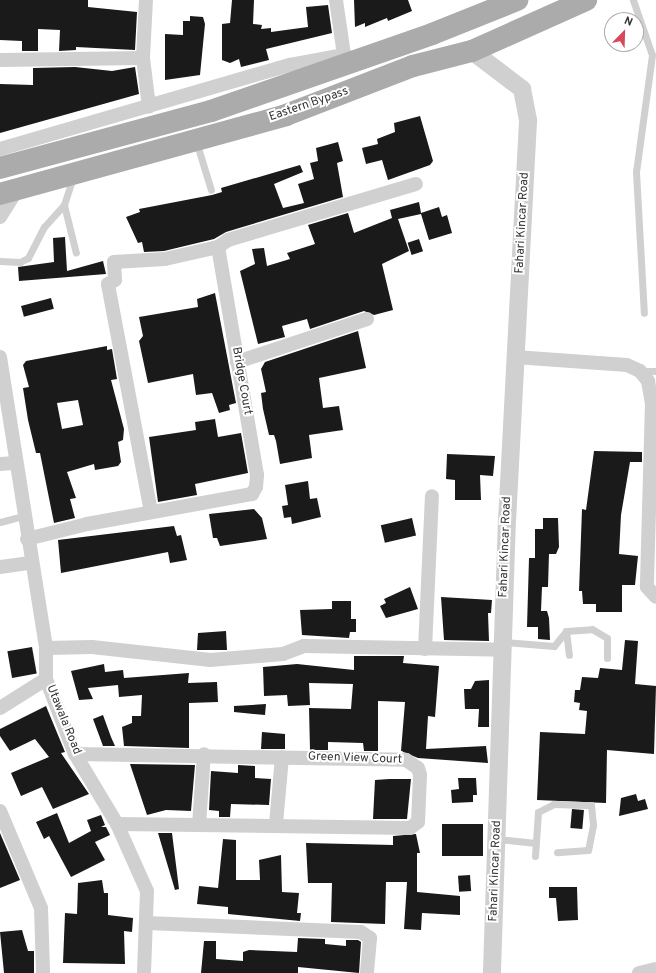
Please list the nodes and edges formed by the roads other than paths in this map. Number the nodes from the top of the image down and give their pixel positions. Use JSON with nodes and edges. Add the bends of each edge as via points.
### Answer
{"nodes":[{"id":1,"x":146,"y":0,"type":"edge"},
{"id":2,"x":336,"y":0,"type":"edge"},
{"id":3,"x":586,"y":0,"type":"edge"},
{"id":4,"x":633,"y":0,"type":"edge"},
{"id":5,"x":512,"y":2,"type":"edge"},
{"id":6,"x":517,"y":30,"type":"junction"},
{"id":7,"x":472,"y":51,"type":"junction"},
{"id":8,"x":143,"y":58,"type":"junction"},
{"id":9,"x":350,"y":58,"type":"junction"},
{"id":10,"x":0,"y":60,"type":"edge"},
{"id":11,"x":202,"y":91,"type":"junction"},
{"id":12,"x":149,"y":107,"type":"junction"},
{"id":13,"x":211,"y":110,"type":"junction"},
{"id":14,"x":195,"y":137,"type":"junction"},
{"id":15,"x":0,"y":149,"type":"edge"},
{"id":16,"x":0,"y":168,"type":"edge"},
{"id":17,"x":73,"y":172,"type":"junction"},
{"id":18,"x":416,"y":184,"type":"dead end"},
{"id":19,"x":211,"y":190,"type":"dead end"},
{"id":20,"x":9,"y":191,"type":"edge"},
{"id":21,"x":64,"y":205,"type":"junction"},
{"id":22,"x":0,"y":217,"type":"edge"},
{"id":23,"x":218,"y":247,"type":"junction"},
{"id":24,"x":76,"y":253,"type":"dead end"},
{"id":25,"x":0,"y":261,"type":"edge"},
{"id":26,"x":644,"y":313,"type":"dead end"},
{"id":27,"x":367,"y":319,"type":"dead end"},
{"id":28,"x":0,"y":357,"type":"edge"},
{"id":29,"x":515,"y":357,"type":"junction"},
{"id":30,"x":237,"y":362,"type":"junction"},
{"id":31,"x":640,"y":371,"type":"junction"},
{"id":32,"x":656,"y":371,"type":"edge"},
{"id":33,"x":2,"y":389,"type":"edge"},
{"id":34,"x":16,"y":463,"type":"junction"},
{"id":35,"x":0,"y":464,"type":"edge"},
{"id":36,"x":432,"y":496,"type":"dead end"},
{"id":37,"x":150,"y":512,"type":"junction"},
{"id":38,"x":24,"y":516,"type":"junction"},
{"id":39,"x":0,"y":522,"type":"edge"},
{"id":40,"x":27,"y":539,"type":"junction"},
{"id":41,"x":30,"y":563,"type":"junction"},
{"id":42,"x":0,"y":567,"type":"edge"},
{"id":43,"x":656,"y":597,"type":"edge"},
{"id":44,"x":566,"y":631,"type":"junction"},
{"id":45,"x":504,"y":646,"type":"junction"},
{"id":46,"x":46,"y":648,"type":"junction"},
{"id":47,"x":425,"y":649,"type":"junction"},
{"id":48,"x":569,"y":655,"type":"dead end"},
{"id":49,"x":607,"y":658,"type":"dead end"},
{"id":50,"x":46,"y":679,"type":"junction"},
{"id":51,"x":0,"y":708,"type":"edge"},
{"id":52,"x":75,"y":754,"type":"junction"},
{"id":53,"x":204,"y":754,"type":"junction"},
{"id":54,"x":282,"y":757,"type":"junction"},
{"id":55,"x":0,"y":811,"type":"edge"},
{"id":56,"x":117,"y":824,"type":"junction"},
{"id":57,"x":276,"y":824,"type":"junction"},
{"id":58,"x":199,"y":826,"type":"junction"},
{"id":59,"x":497,"y":839,"type":"junction"},
{"id":60,"x":536,"y":843,"type":"junction"},
{"id":61,"x":557,"y":852,"type":"dead end"},
{"id":62,"x":535,"y":856,"type":"dead end"},
{"id":63,"x":147,"y":923,"type":"junction"},
{"id":64,"x":656,"y":969,"type":"edge"},
{"id":65,"x":43,"y":973,"type":"edge"},
{"id":66,"x":144,"y":973,"type":"edge"},
{"id":67,"x":367,"y":973,"type":"edge"},
{"id":68,"x":492,"y":973,"type":"edge"},
{"id":69,"x":639,"y":973,"type":"edge"}],
"edges":[{"from":1,"to":8,"type":"street"},
{"from":2,"to":9,"type":"street"},
{"from":3,"to":6,"type":"main road","name":"Eastern Bypass"},
{"from":4,"to":26,"type":"lane","via":[[652,55],[636,172]]},
{"from":5,"to":6,"type":"main road"},
{"from":5,"to":9,"type":"main road"},
{"from":6,"to":7,"type":"main road","name":"Eastern Bypass"},
{"from":7,"to":14,"type":"main road","name":"Eastern Bypass","via":[[413,66],[286,115]]},
{"from":7,"to":29,"type":"street","name":"Fahari Kincar Road","via":[[522,89],[528,121]]},
{"from":8,"to":10,"type":"street"},
{"from":8,"to":12,"type":"street"},
{"from":9,"to":11,"type":"street","via":[[290,65]]},
{"from":9,"to":13,"type":"main road"},
{"from":11,"to":12,"type":"street"},
{"from":11,"to":13,"type":"street"},
{"from":12,"to":15,"type":"street"},
{"from":13,"to":16,"type":"main road"},
{"from":14,"to":17,"type":"main road","name":"Eastern Bypass"},
{"from":14,"to":19,"type":"lane"},
{"from":17,"to":20,"type":"main road","name":"Eastern Bypass"},
{"from":17,"to":21,"type":"lane"},
{"from":18,"to":23,"type":"street","via":[[228,240]]},
{"from":20,"to":22,"type":"street"},
{"from":21,"to":24,"type":"lane"},
{"from":21,"to":25,"type":"lane","via":[[44,227],[28,258],[20,262]]},
{"from":23,"to":30,"type":"street","name":"Bridge Court"},
{"from":23,"to":37,"type":"street","via":[[165,259],[114,262],[115,280],[108,284]]},
{"from":27,"to":30,"type":"street"},
{"from":28,"to":33,"type":"street","name":"Utawala Road"},
{"from":29,"to":31,"type":"street","via":[[627,365]]},
{"from":29,"to":45,"type":"street","name":"Fahari Kincar Road"},
{"from":30,"to":37,"type":"street","name":"Bridge Court","via":[[256,487],[252,494]]},
{"from":31,"to":32,"type":"lane"},
{"from":31,"to":43,"type":"street","via":[[648,381],[652,403],[647,587]]},
{"from":33,"to":34,"type":"street","name":"Utawala Road"},
{"from":34,"to":35,"type":"street"},
{"from":34,"to":38,"type":"street","name":"Utawala Road"},
{"from":36,"to":47,"type":"street"},
{"from":37,"to":40,"type":"street","name":"Bridge Court"},
{"from":38,"to":39,"type":"lane"},
{"from":38,"to":40,"type":"street","name":"Utawala Road"},
{"from":40,"to":41,"type":"street","name":"Utawala Road"},
{"from":41,"to":42,"type":"street"},
{"from":41,"to":46,"type":"street","name":"Utawala Road"},
{"from":44,"to":45,"type":"lane","via":[[554,646]]},
{"from":44,"to":48,"type":"lane"},
{"from":44,"to":49,"type":"lane","via":[[592,629],[603,632],[607,638]]},
{"from":45,"to":47,"type":"street"},
{"from":45,"to":59,"type":"street","name":"Fahari Kincar Road"},
{"from":46,"to":47,"type":"street","via":[[92,647],[210,660],[283,654],[304,646]]},
{"from":46,"to":50,"type":"street","name":"Utawala Road"},
{"from":50,"to":51,"type":"street"},
{"from":50,"to":52,"type":"street","name":"Utawala Road"},
{"from":52,"to":53,"type":"street","name":"Green View Court"},
{"from":52,"to":56,"type":"street","name":"Utawala Road"},
{"from":53,"to":54,"type":"street","name":"Green View Court"},
{"from":53,"to":58,"type":"street"},
{"from":54,"to":57,"type":"street"},
{"from":54,"to":57,"type":"street","name":"Green View Court","via":[[413,763],[420,775],[418,822],[410,828]]},
{"from":55,"to":65,"type":"street","via":[[41,908]]},
{"from":56,"to":58,"type":"street","name":"Green View Court"},
{"from":56,"to":63,"type":"street","name":"Utawala Road","via":[[147,891]]},
{"from":57,"to":58,"type":"street","name":"Green View Court"},
{"from":59,"to":60,"type":"lane"},
{"from":59,"to":68,"type":"street","name":"Fahari Kincar Road"},
{"from":60,"to":61,"type":"lane","via":[[536,819],[542,808],[554,804],[591,805],[593,825],[588,850]]},
{"from":60,"to":62,"type":"lane"},
{"from":63,"to":66,"type":"street","name":"Utawala Road"},
{"from":63,"to":67,"type":"street","via":[[361,932],[370,938]]},
{"from":64,"to":69,"type":"street"}]}
